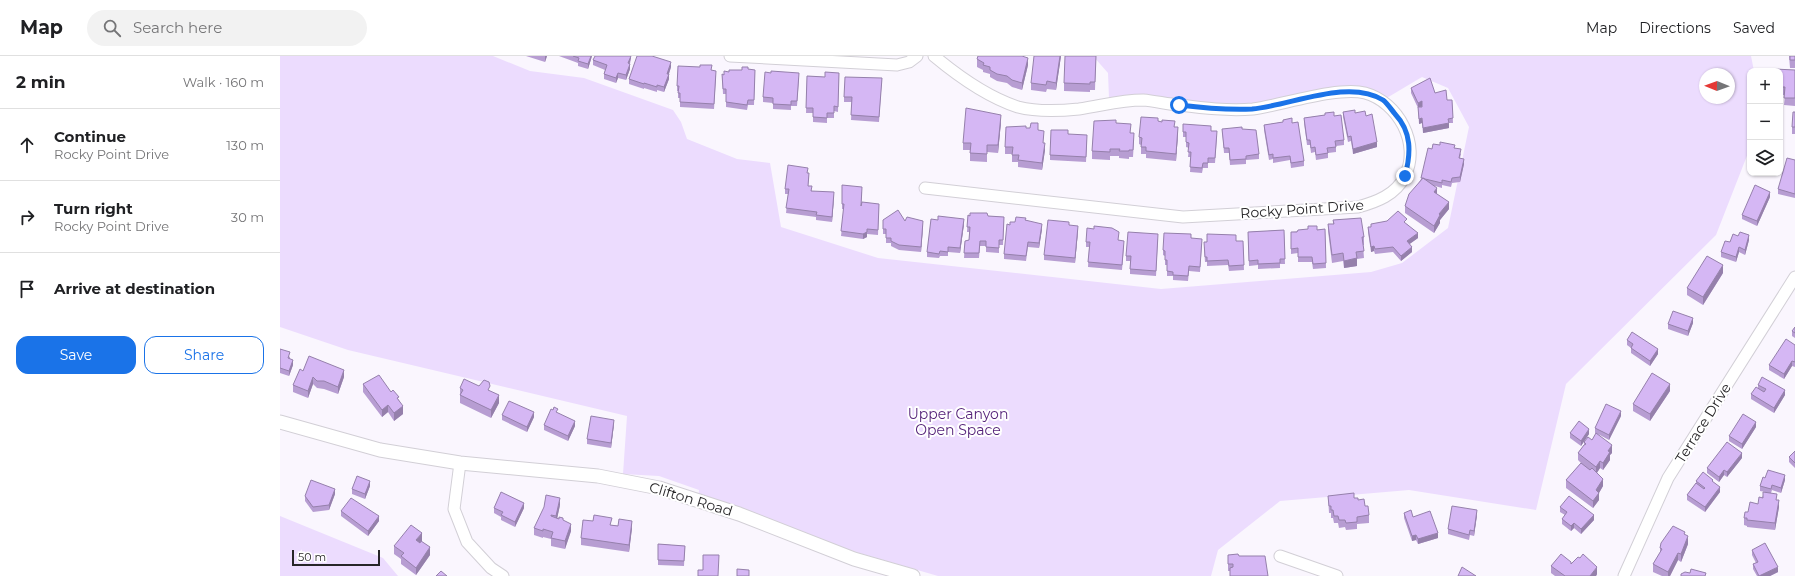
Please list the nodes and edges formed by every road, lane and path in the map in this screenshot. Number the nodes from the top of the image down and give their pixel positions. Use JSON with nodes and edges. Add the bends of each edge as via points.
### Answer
{"nodes":[{"id":1,"x":730,"y":56,"type":"edge"},
{"id":2,"x":917,"y":56,"type":"edge"},
{"id":3,"x":934,"y":56,"type":"edge"},
{"id":4,"x":809,"y":58,"type":"edge"},
{"id":5,"x":925,"y":188,"type":"dead end"},
{"id":6,"x":1795,"y":277,"type":"edge"},
{"id":7,"x":280,"y":422,"type":"edge"},
{"id":8,"x":460,"y":463,"type":"junction"},
{"id":9,"x":1280,"y":556,"type":"dead end"},
{"id":10,"x":503,"y":576,"type":"edge"},
{"id":11,"x":913,"y":576,"type":"edge"},
{"id":12,"x":1337,"y":576,"type":"edge"},
{"id":13,"x":1624,"y":576,"type":"edge"}],
"edges":[{"from":1,"to":4,"type":"street"},
{"from":2,"to":4,"type":"street","via":[[897,65]]},
{"from":3,"to":5,"type":"street","name":"Rocky Point Drive","via":[[988,94],[1018,107],[1048,111],[1115,101],[1144,100],[1223,110],[1253,108],[1337,93],[1364,92],[1384,100],[1400,119],[1409,138],[1409,159],[1405,176],[1393,192],[1375,202],[1358,207],[1183,217]]},
{"from":6,"to":13,"type":"street","name":"Terrace Drive","via":[[1668,478]]},
{"from":7,"to":8,"type":"street","name":"Clifton Road","via":[[380,450]]},
{"from":8,"to":10,"type":"street","via":[[454,509],[467,542],[491,568]]},
{"from":8,"to":11,"type":"street","name":"Clifton Road","via":[[598,476],[659,488],[739,514],[854,559]]},
{"from":9,"to":12,"type":"street"}]}
